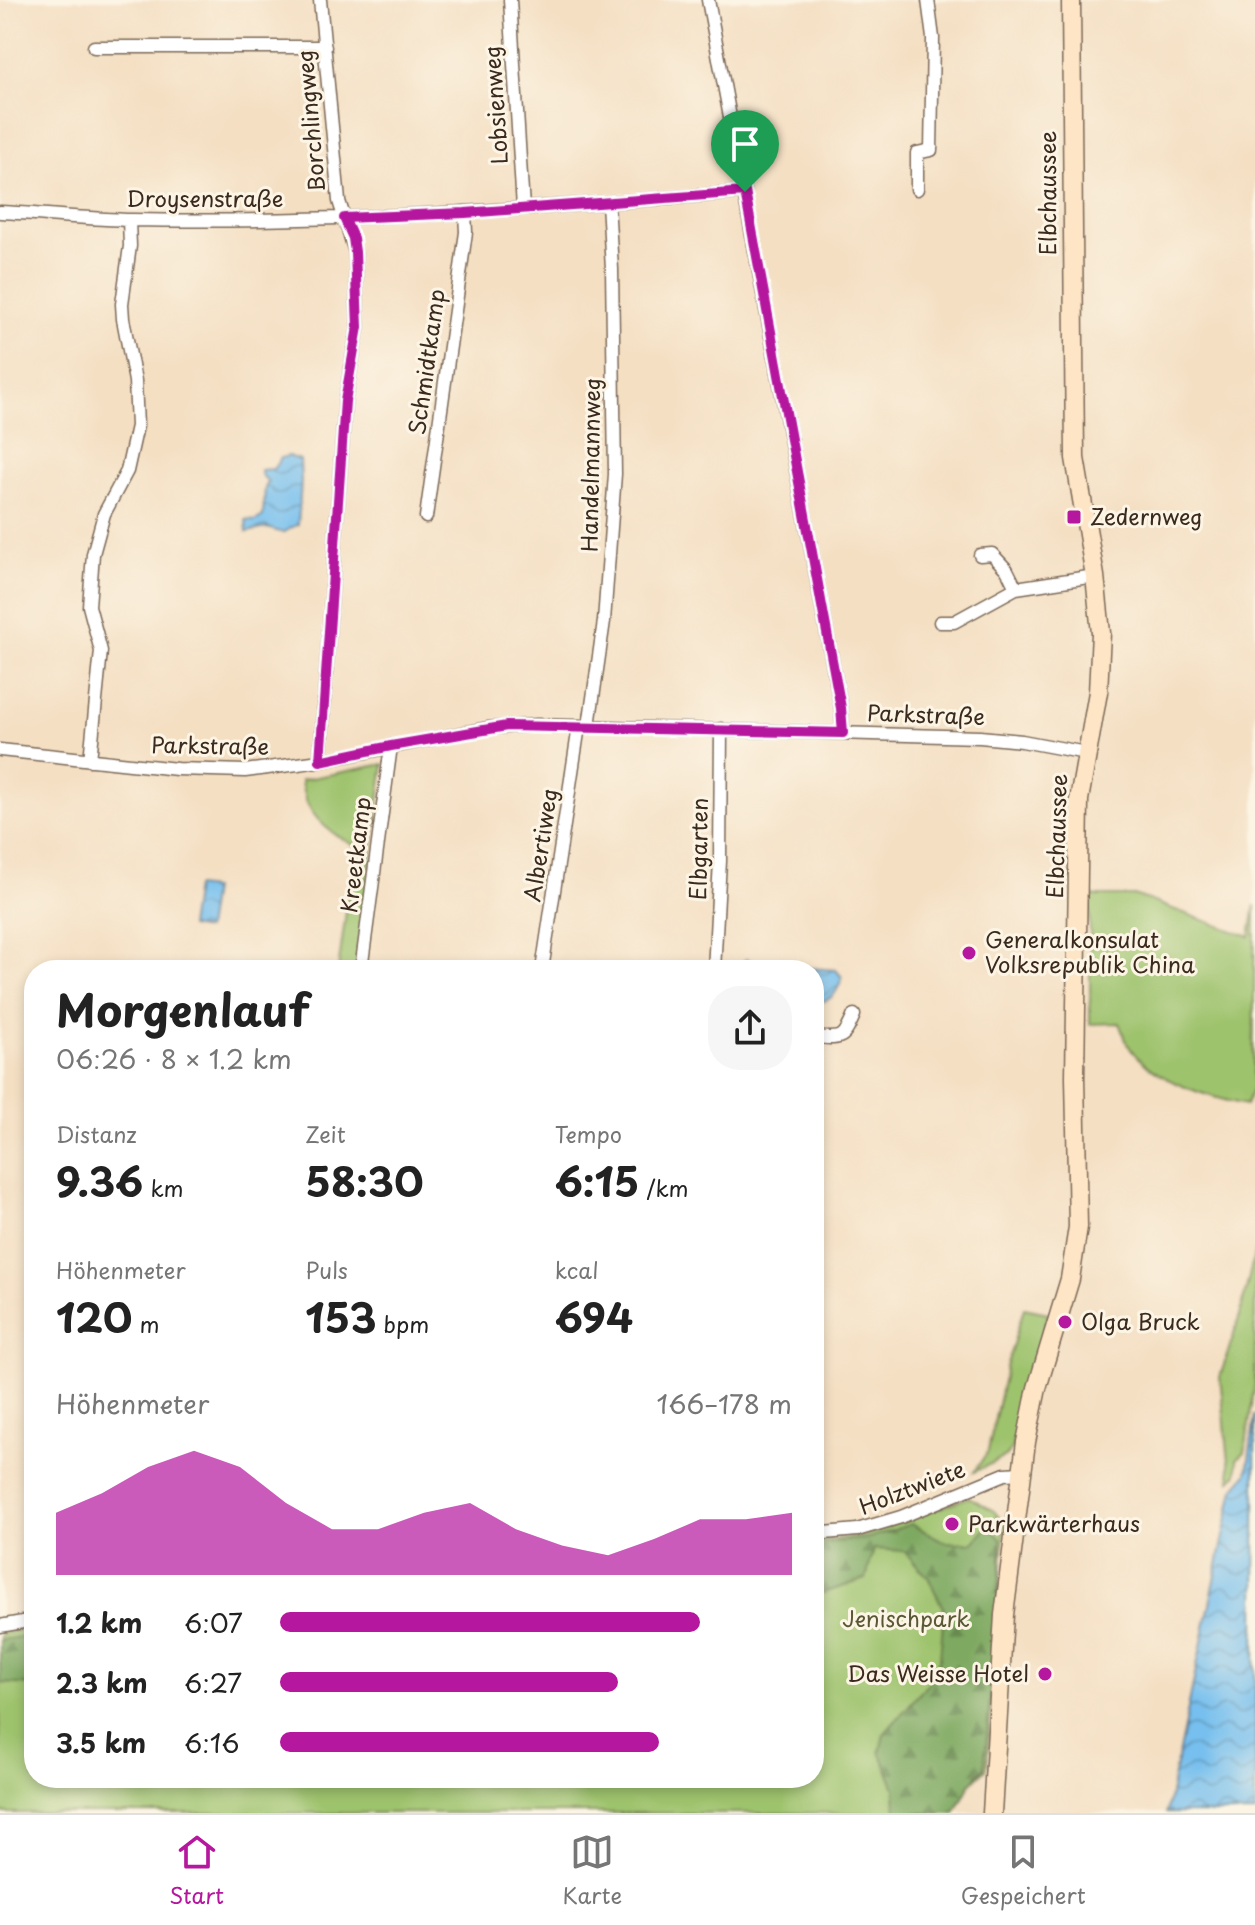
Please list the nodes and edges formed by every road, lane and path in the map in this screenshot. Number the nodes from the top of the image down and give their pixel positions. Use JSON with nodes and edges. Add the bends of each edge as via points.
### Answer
{"nodes":[{"id":1,"x":320,"y":0,"type":"edge"},
{"id":2,"x":510,"y":0,"type":"edge"},
{"id":3,"x":708,"y":0,"type":"edge"},
{"id":4,"x":928,"y":0,"type":"edge"},
{"id":5,"x":1071,"y":0,"type":"edge"},
{"id":6,"x":94,"y":47,"type":"dead end"},
{"id":7,"x":325,"y":47,"type":"junction"},
{"id":8,"x":917,"y":189,"type":"dead end"},
{"id":9,"x":745,"y":192,"type":"junction"},
{"id":10,"x":608,"y":203,"type":"junction"},
{"id":11,"x":523,"y":208,"type":"junction"},
{"id":12,"x":0,"y":212,"type":"edge"},
{"id":13,"x":465,"y":213,"type":"junction"},
{"id":14,"x":344,"y":218,"type":"junction"},
{"id":15,"x":129,"y":220,"type":"junction"},
{"id":16,"x":426,"y":517,"type":"dead end"},
{"id":17,"x":980,"y":555,"type":"dead end"},
{"id":18,"x":1095,"y":576,"type":"junction"},
{"id":19,"x":1016,"y":588,"type":"junction"},
{"id":20,"x":940,"y":622,"type":"dead end"},
{"id":21,"x":584,"y":726,"type":"junction"},
{"id":22,"x":721,"y":729,"type":"junction"},
{"id":23,"x":843,"y":733,"type":"junction"},
{"id":24,"x":391,"y":746,"type":"junction"},
{"id":25,"x":0,"y":750,"type":"edge"},
{"id":26,"x":1086,"y":753,"type":"junction"},
{"id":27,"x":90,"y":760,"type":"junction"},
{"id":28,"x":320,"y":761,"type":"junction"},
{"id":29,"x":362,"y":960,"type":"edge"},
{"id":30,"x":544,"y":960,"type":"edge"},
{"id":31,"x":715,"y":960,"type":"edge"},
{"id":32,"x":854,"y":1015,"type":"dead end"},
{"id":33,"x":824,"y":1038,"type":"edge"},
{"id":34,"x":1021,"y":1473,"type":"junction"},
{"id":35,"x":824,"y":1533,"type":"edge"},
{"id":36,"x":24,"y":1622,"type":"edge"},
{"id":37,"x":0,"y":1626,"type":"edge"},
{"id":38,"x":992,"y":1813,"type":"edge"}],
"edges":[{"from":1,"to":7,"type":"street","name":"Borchlingweg"},
{"from":2,"to":11,"type":"street","name":"Lobsienweg"},
{"from":3,"to":9,"type":"street"},
{"from":4,"to":8,"type":"street","via":[[933,38],[931,150],[917,153]]},
{"from":5,"to":18,"type":"main road","name":"Elbchaussee","via":[[1075,458]]},
{"from":6,"to":7,"type":"street"},
{"from":7,"to":14,"type":"street","name":"Borchlingweg"},
{"from":9,"to":10,"type":"street","name":"Droysenstraße"},
{"from":9,"to":23,"type":"street"},
{"from":10,"to":11,"type":"street","name":"Droysenstraße"},
{"from":10,"to":21,"type":"street","name":"Handelmannweg","via":[[615,474],[604,621]]},
{"from":11,"to":13,"type":"street","name":"Droysenstraße"},
{"from":12,"to":15,"type":"street","name":"Droysenstraße"},
{"from":13,"to":14,"type":"street","name":"Droysenstraße"},
{"from":13,"to":16,"type":"street","name":"Schmidtkamp"},
{"from":14,"to":15,"type":"street","name":"Droysenstraße"},
{"from":14,"to":28,"type":"street","name":"Borchlingweg","via":[[355,252],[358,327],[345,401]]},
{"from":15,"to":27,"type":"street","via":[[122,304],[137,426],[127,471],[104,514],[93,554],[89,606],[101,651]]},
{"from":17,"to":19,"type":"street","via":[[1000,560]]},
{"from":18,"to":19,"type":"street"},
{"from":18,"to":26,"type":"main road","name":"Elbchaussee","via":[[1100,660]]},
{"from":19,"to":20,"type":"street","via":[[954,622]]},
{"from":21,"to":22,"type":"street","name":"Parkstraße"},
{"from":21,"to":24,"type":"street","name":"Parkstraße","via":[[488,728]]},
{"from":21,"to":30,"type":"street","name":"Albertiweg"},
{"from":22,"to":23,"type":"street","name":"Parkstraße"},
{"from":22,"to":31,"type":"street","name":"Elbgarten"},
{"from":23,"to":26,"type":"street","name":"Parkstraße","via":[[1004,738]]},
{"from":24,"to":28,"type":"street","name":"Parkstraße"},
{"from":24,"to":29,"type":"street","name":"Kreetkamp"},
{"from":25,"to":27,"type":"street","name":"Parkstraße"},
{"from":26,"to":34,"type":"main road","name":"Elbchaussee","via":[[1079,800],[1077,1236],[1070,1279],[1032,1408]]},
{"from":27,"to":28,"type":"street","name":"Parkstraße","via":[[202,771]]},
{"from":32,"to":33,"type":"street","via":[[846,1035]]},
{"from":34,"to":35,"type":"street","name":"Holztwiete","via":[[1005,1474],[886,1522]]},
{"from":34,"to":38,"type":"main road","name":"Elbchaussee","via":[[1004,1615]]},
{"from":36,"to":37,"type":"street"}]}
